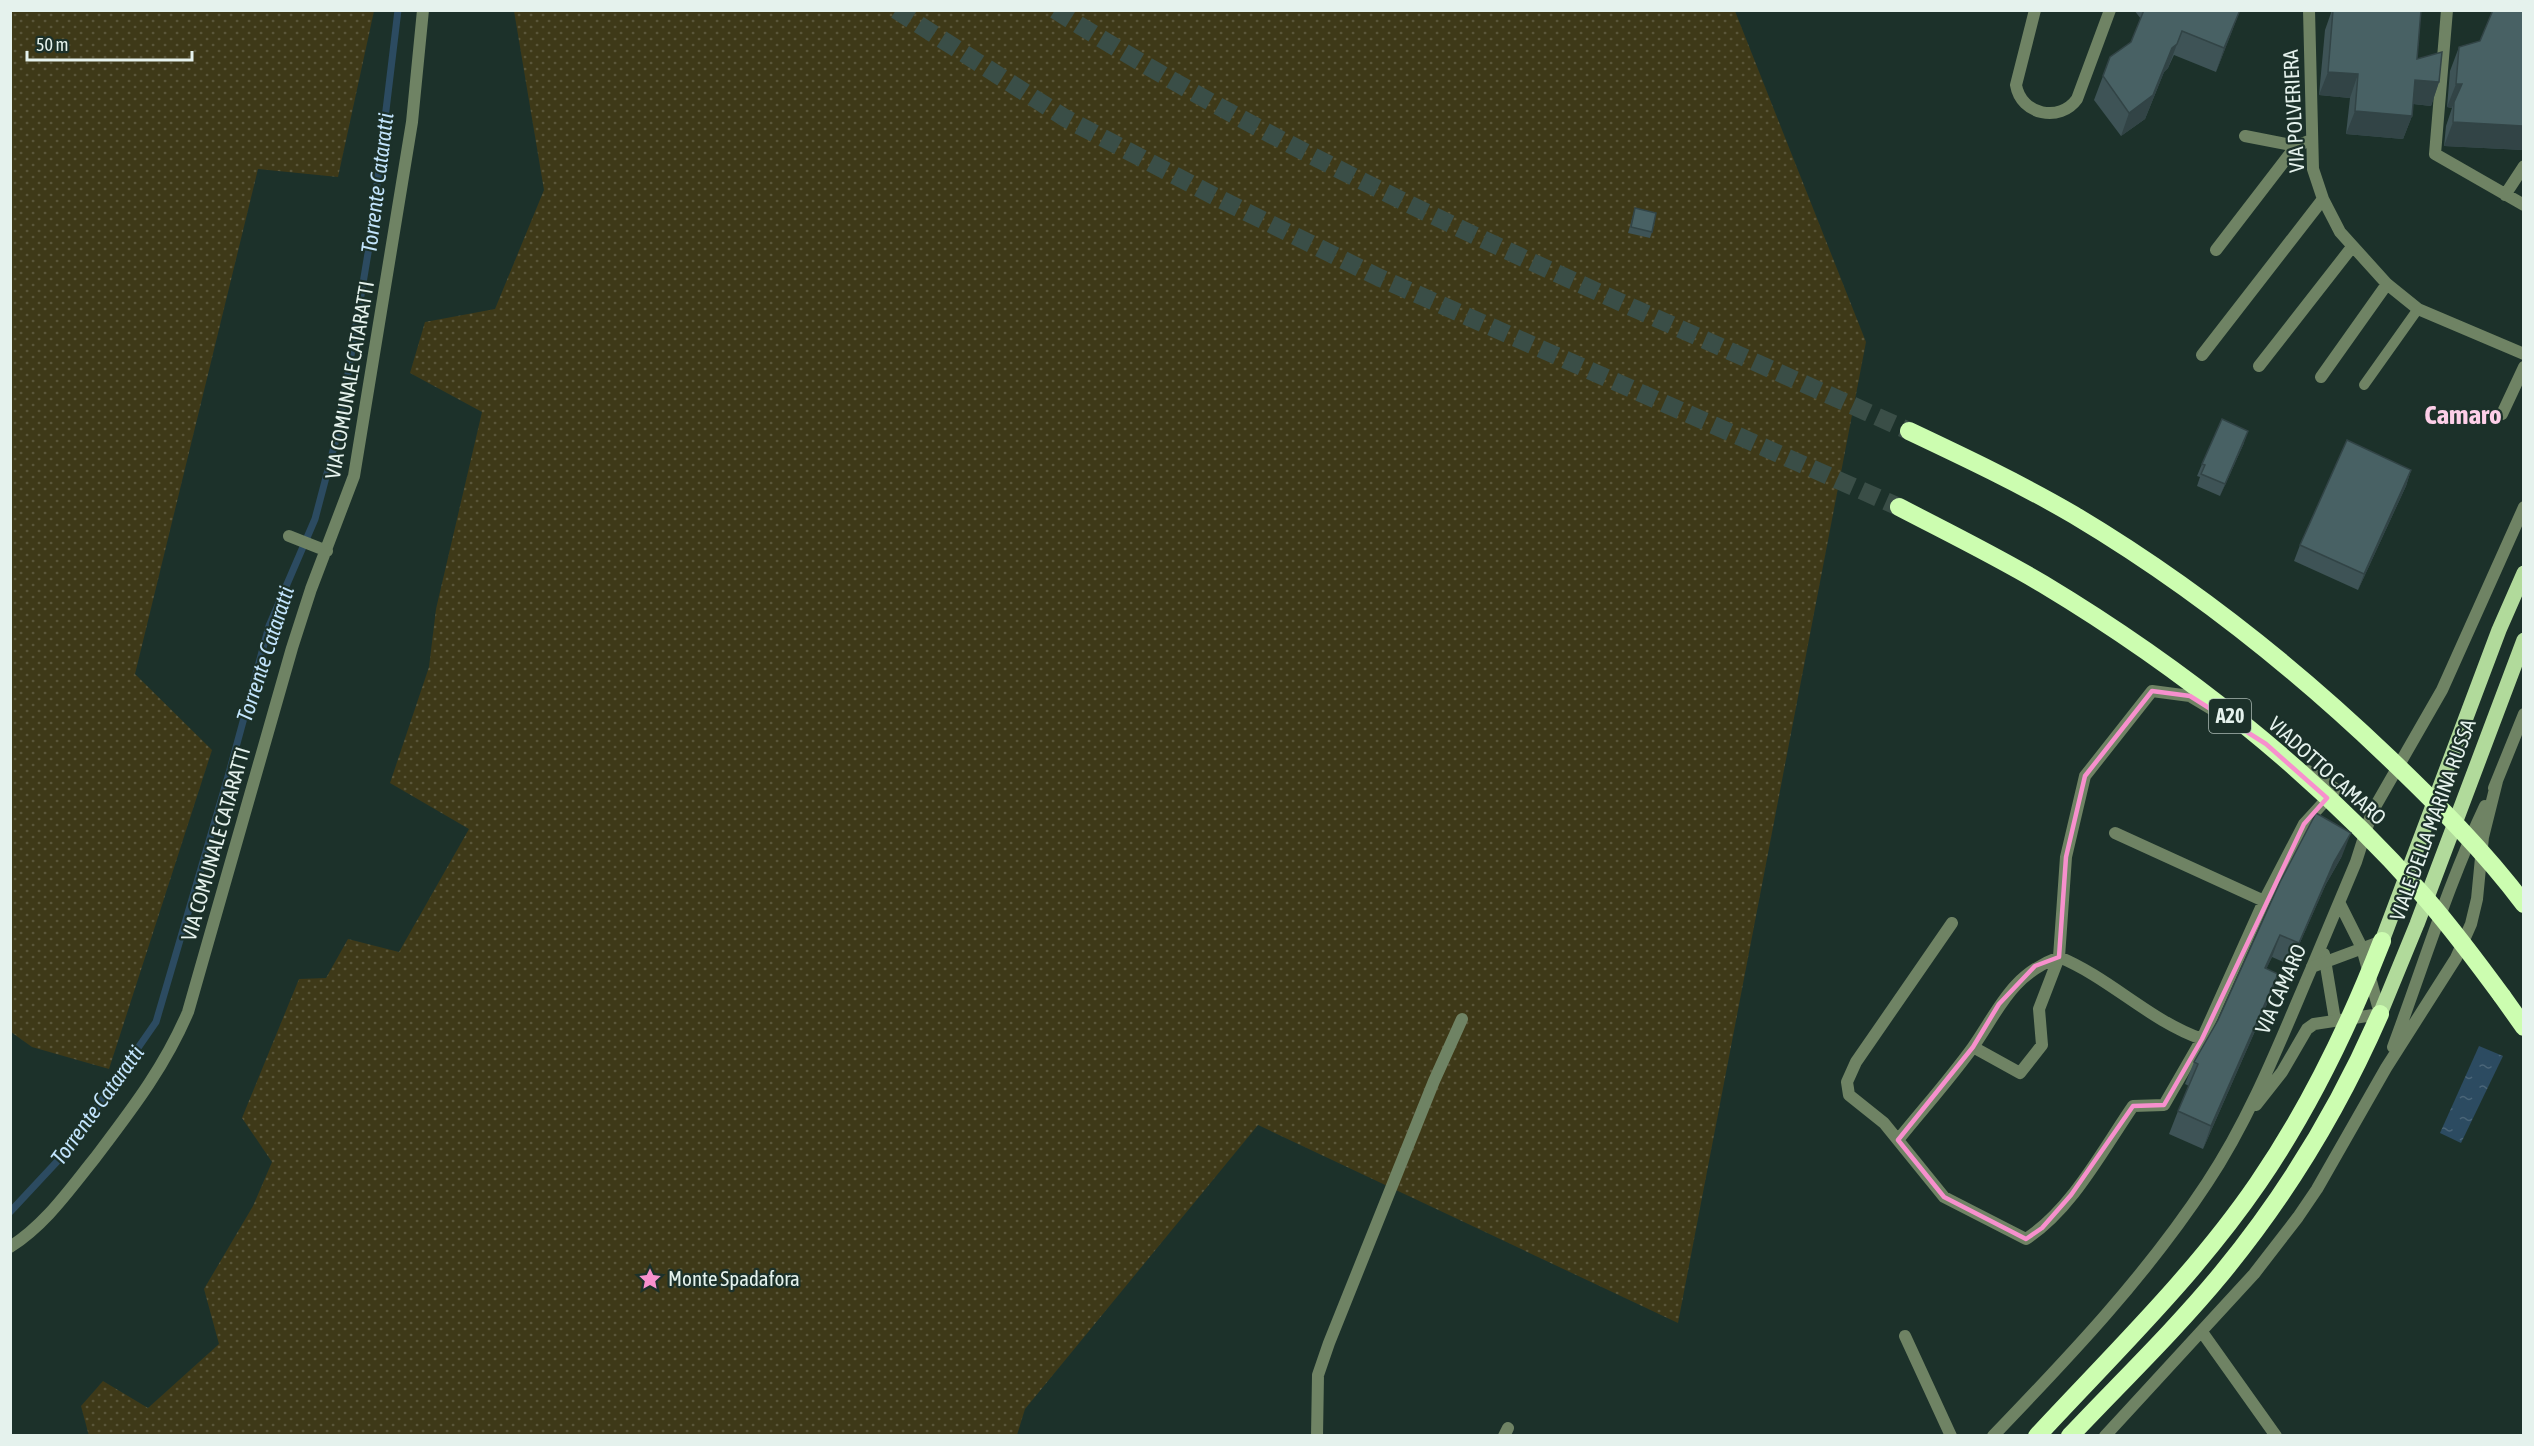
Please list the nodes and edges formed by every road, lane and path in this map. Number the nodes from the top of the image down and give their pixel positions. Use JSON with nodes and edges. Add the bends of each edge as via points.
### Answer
{"nodes":[{"id":1,"x":423,"y":10,"type":"edge"},
{"id":2,"x":2035,"y":10,"type":"edge"},
{"id":3,"x":2110,"y":10,"type":"edge"},
{"id":4,"x":2309,"y":10,"type":"edge"},
{"id":5,"x":2447,"y":10,"type":"edge"},
{"id":6,"x":2245,"y":136,"type":"dead end"},
{"id":7,"x":2311,"y":140,"type":"junction"},
{"id":8,"x":2296,"y":146,"type":"junction"},
{"id":9,"x":2523,"y":166,"type":"edge"},
{"id":10,"x":2505,"y":195,"type":"junction"},
{"id":11,"x":2323,"y":199,"type":"junction"},
{"id":12,"x":2523,"y":205,"type":"edge"},
{"id":13,"x":2352,"y":247,"type":"junction"},
{"id":14,"x":2216,"y":250,"type":"dead end"},
{"id":15,"x":2387,"y":284,"type":"junction"},
{"id":16,"x":2418,"y":309,"type":"junction"},
{"id":17,"x":2523,"y":354,"type":"edge"},
{"id":18,"x":2202,"y":355,"type":"dead end"},
{"id":19,"x":2259,"y":366,"type":"dead end"},
{"id":20,"x":2523,"y":367,"type":"edge"},
{"id":21,"x":2321,"y":377,"type":"dead end"},
{"id":22,"x":2364,"y":385,"type":"dead end"},
{"id":23,"x":2502,"y":414,"type":"dead end"},
{"id":24,"x":1909,"y":431,"type":"tunnel mouth"},
{"id":25,"x":1899,"y":507,"type":"tunnel mouth"},
{"id":26,"x":2523,"y":507,"type":"edge"},
{"id":27,"x":289,"y":536,"type":"dead end"},
{"id":28,"x":327,"y":551,"type":"junction"},
{"id":29,"x":2523,"y":573,"type":"edge"},
{"id":30,"x":2523,"y":640,"type":"edge"},
{"id":31,"x":2523,"y":714,"type":"edge"},
{"id":32,"x":2497,"y":782,"type":"junction"},
{"id":33,"x":2115,"y":833,"type":"dead end"},
{"id":34,"x":2264,"y":901,"type":"junction"},
{"id":35,"x":2340,"y":904,"type":"junction"},
{"id":36,"x":2523,"y":904,"type":"edge"},
{"id":37,"x":1952,"y":923,"type":"dead end"},
{"id":38,"x":2382,"y":941,"type":"junction"},
{"id":39,"x":2322,"y":944,"type":"junction"},
{"id":40,"x":2362,"y":948,"type":"junction"},
{"id":41,"x":2059,"y":957,"type":"junction"},
{"id":42,"x":2325,"y":962,"type":"junction"},
{"id":43,"x":2312,"y":967,"type":"junction"},
{"id":44,"x":2369,"y":974,"type":"junction"},
{"id":45,"x":2425,"y":1007,"type":"junction"},
{"id":46,"x":2407,"y":1010,"type":"junction"},
{"id":47,"x":2380,"y":1014,"type":"junction"},
{"id":48,"x":2343,"y":1019,"type":"junction"},
{"id":49,"x":1462,"y":1020,"type":"dead end"},
{"id":50,"x":2523,"y":1027,"type":"edge"},
{"id":51,"x":2202,"y":1039,"type":"junction"},
{"id":52,"x":1973,"y":1047,"type":"junction"},
{"id":53,"x":2385,"y":1068,"type":"junction"},
{"id":54,"x":2242,"y":1122,"type":"junction"},
{"id":55,"x":1898,"y":1140,"type":"junction"},
{"id":56,"x":10,"y":1247,"type":"edge"},
{"id":57,"x":2202,"y":1332,"type":"junction"},
{"id":58,"x":1905,"y":1336,"type":"dead end"},
{"id":59,"x":1317,"y":1436,"type":"edge"},
{"id":60,"x":1951,"y":1436,"type":"edge"},
{"id":61,"x":1993,"y":1436,"type":"edge"},
{"id":62,"x":2037,"y":1436,"type":"edge"},
{"id":63,"x":2070,"y":1436,"type":"edge"},
{"id":64,"x":2105,"y":1436,"type":"edge"},
{"id":65,"x":2276,"y":1436,"type":"edge"}],
"edges":[{"from":1,"to":28,"type":"street","name":"VIA COMUNALE CATARATTI","via":[[412,122],[354,476]]},
{"from":2,"to":3,"type":"street","via":[[2016,85],[2028,106],[2050,114],[2062,113],[2077,99]]},
{"from":4,"to":7,"type":"street","name":"VIA POLVERIERA"},
{"from":5,"to":10,"type":"street","via":[[2435,154]]},
{"from":6,"to":8,"type":"street"},
{"from":7,"to":8,"type":"street"},
{"from":7,"to":11,"type":"street","name":"VIA POLVERIERA","via":[[2313,169]]},
{"from":8,"to":14,"type":"street"},
{"from":9,"to":10,"type":"street"},
{"from":10,"to":12,"type":"street"},
{"from":11,"to":13,"type":"street","name":"VIA POLVERIERA"},
{"from":11,"to":18,"type":"street"},
{"from":13,"to":15,"type":"street","name":"VIA POLVERIERA"},
{"from":13,"to":19,"type":"street"},
{"from":15,"to":16,"type":"street","name":"VIA POLVERIERA"},
{"from":15,"to":21,"type":"street"},
{"from":16,"to":17,"type":"street","name":"VIA POLVERIERA"},
{"from":16,"to":22,"type":"lane"},
{"from":20,"to":23,"type":"street"},
{"from":24,"to":36,"type":"highway","bridge":true,"via":[[2073,515],[2258,642],[2402,770],[2460,828]]},
{"from":25,"to":50,"type":"highway","name":"VIADOTTO CAMARO","number":"A20","bridge":true,"via":[[2002,561],[2095,617],[2263,741],[2322,793],[2421,892]]},
{"from":26,"to":35,"type":"street","name":"VIA CAMARO","via":[[2442,690],[2372,812]]},
{"from":27,"to":28,"type":"street"},
{"from":28,"to":56,"type":"street","name":"VIA COMUNALE CATARATTI","via":[[292,648],[188,1012],[172,1050],[152,1083],[52,1213]]},
{"from":29,"to":38,"type":"main road","name":"VIALE DELLA MARINA RUSSA"},
{"from":30,"to":47,"type":"main road","name":"VIALE DELLA MARINA RUSSA"},
{"from":31,"to":32,"type":"street"},
{"from":32,"to":45,"type":"street","via":[[2483,837],[2478,899],[2471,924],[2456,958]]},
{"from":32,"to":46,"type":"street","via":[[2431,936]]},
{"from":33,"to":34,"type":"street"},
{"from":34,"to":41,"type":"street","via":[[2304,824],[2336,789],[2190,696],[2152,691],[2085,776],[2066,857]]},
{"from":34,"to":51,"type":"street"},
{"from":35,"to":39,"type":"street","name":"VIA CAMARO"},
{"from":35,"to":40,"type":"street"},
{"from":37,"to":55,"type":"street","via":[[1856,1062],[1847,1082],[1849,1095],[1884,1123]]},
{"from":38,"to":40,"type":"street"},
{"from":38,"to":44,"type":"highway"},
{"from":39,"to":42,"type":"street"},
{"from":39,"to":43,"type":"street","name":"VIA CAMARO"},
{"from":40,"to":42,"type":"street"},
{"from":40,"to":44,"type":"street"},
{"from":41,"to":51,"type":"street","via":[[2082,966],[2179,1031]]},
{"from":41,"to":52,"type":"street","via":[[2035,966],[1999,1004]]},
{"from":41,"to":52,"type":"street","via":[[2038,1009],[2042,1045],[2020,1073]]},
{"from":42,"to":43,"type":"street"},
{"from":42,"to":48,"type":"street"},
{"from":43,"to":54,"type":"street","name":"VIA CAMARO"},
{"from":44,"to":47,"type":"street"},
{"from":44,"to":48,"type":"highway"},
{"from":45,"to":46,"type":"street"},
{"from":45,"to":53,"type":"street"},
{"from":46,"to":47,"type":"street"},
{"from":46,"to":53,"type":"street"},
{"from":47,"to":48,"type":"street"},
{"from":47,"to":63,"type":"highway","via":[[2330,1119],[2259,1226],[2199,1299]]},
{"from":48,"to":54,"type":"street","via":[[2307,1029],[2282,1072]]},
{"from":48,"to":62,"type":"highway","via":[[2339,1045],[2291,1133],[2222,1232]]},
{"from":49,"to":59,"type":"street","via":[[1329,1343],[1318,1375]]},
{"from":51,"to":55,"type":"street","via":[[2164,1106],[2133,1106],[2072,1195],[2042,1228],[2026,1239],[1944,1197]]},
{"from":52,"to":55,"type":"street"},
{"from":53,"to":57,"type":"street","via":[[2317,1189],[2276,1247]]},
{"from":54,"to":61,"type":"street","name":"VIA CAMARO","via":[[2208,1182],[2113,1309]]},
{"from":57,"to":64,"type":"street"},
{"from":57,"to":65,"type":"street"},
{"from":58,"to":60,"type":"street"}]}
